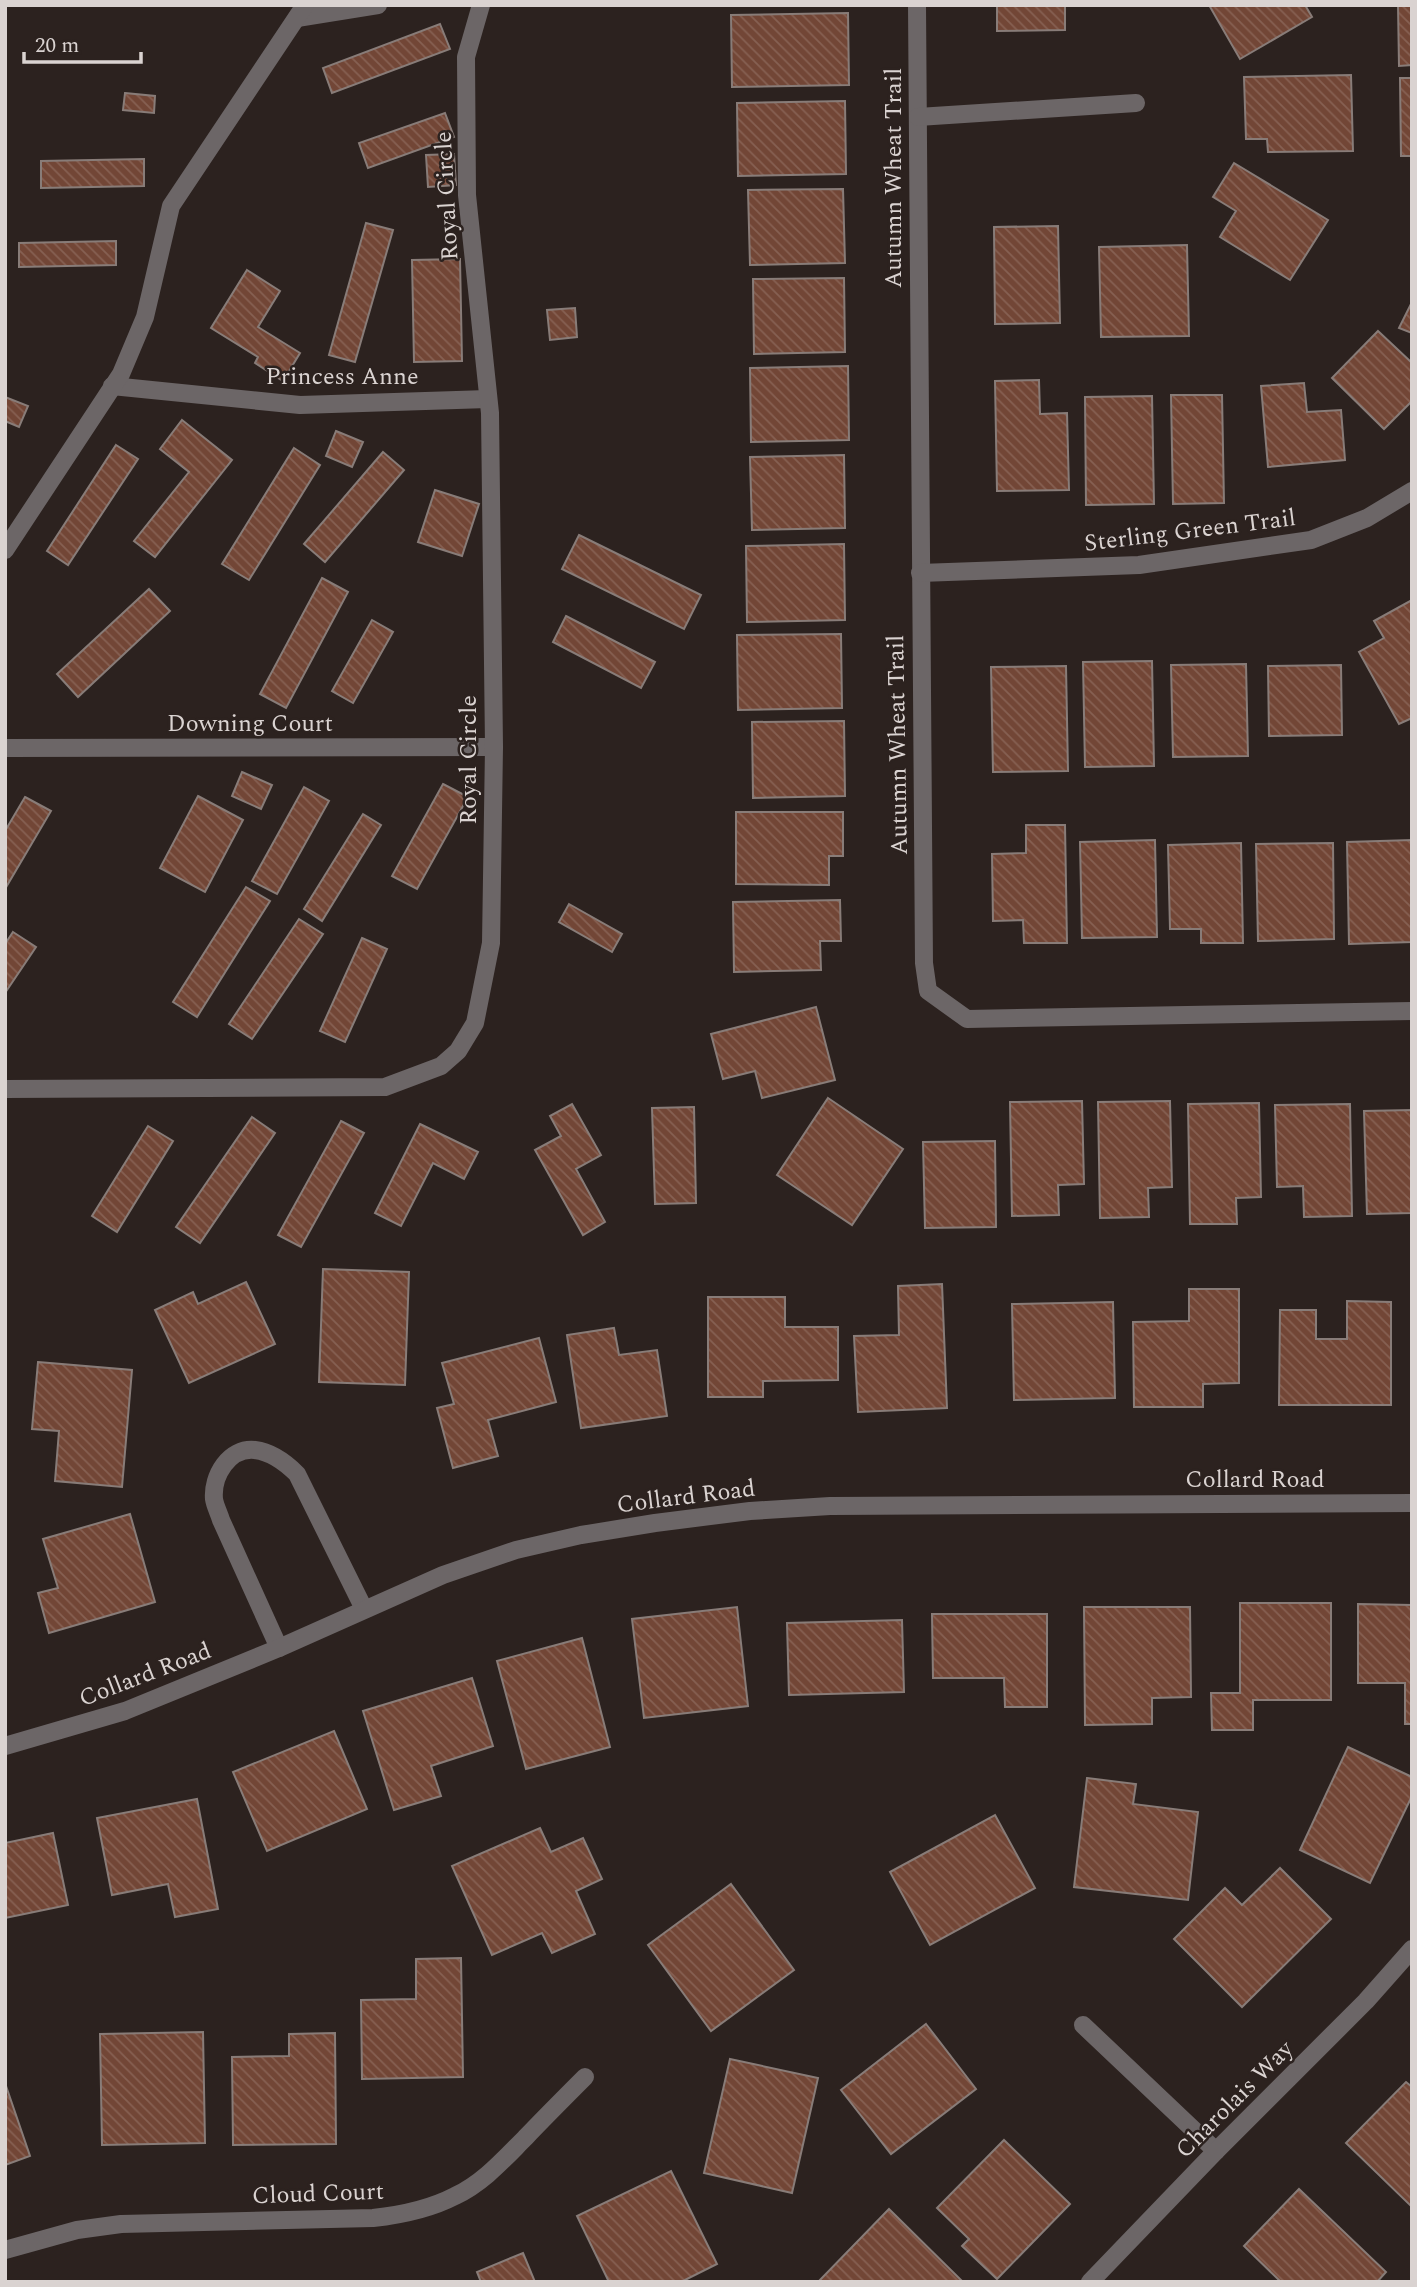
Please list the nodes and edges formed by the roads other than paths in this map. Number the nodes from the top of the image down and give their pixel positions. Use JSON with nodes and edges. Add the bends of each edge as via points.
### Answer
{"nodes":[{"id":1,"x":378,"y":5,"type":"edge"},
{"id":2,"x":481,"y":5,"type":"edge"},
{"id":3,"x":917,"y":5,"type":"edge"},
{"id":4,"x":301,"y":12,"type":"edge"},
{"id":5,"x":1136,"y":103,"type":"dead end"},
{"id":6,"x":918,"y":117,"type":"junction"},
{"id":7,"x":112,"y":386,"type":"junction"},
{"id":8,"x":488,"y":399,"type":"junction"},
{"id":9,"x":1412,"y":491,"type":"edge"},
{"id":10,"x":5,"y":550,"type":"edge"},
{"id":11,"x":919,"y":573,"type":"junction"},
{"id":12,"x":494,"y":747,"type":"junction"},
{"id":13,"x":5,"y":748,"type":"edge"},
{"id":14,"x":1412,"y":1012,"type":"edge"},
{"id":15,"x":5,"y":1089,"type":"edge"},
{"id":16,"x":1412,"y":1503,"type":"edge"},
{"id":17,"x":364,"y":1609,"type":"junction"},
{"id":18,"x":279,"y":1648,"type":"junction"},
{"id":19,"x":5,"y":1746,"type":"edge"},
{"id":20,"x":1412,"y":1949,"type":"edge"},
{"id":21,"x":1083,"y":2025,"type":"dead end"},
{"id":22,"x":585,"y":2077,"type":"dead end"},
{"id":23,"x":1216,"y":2151,"type":"junction"},
{"id":24,"x":5,"y":2250,"type":"edge"},
{"id":25,"x":1090,"y":2282,"type":"edge"}],
"edges":[{"from":1,"to":4,"type":"street"},
{"from":2,"to":8,"type":"street","name":"Royal Circle","via":[[466,57],[467,195]]},
{"from":3,"to":6,"type":"street","name":"Autumn Wheat Trail"},
{"from":4,"to":7,"type":"street","via":[[171,206],[145,317]]},
{"from":5,"to":6,"type":"street"},
{"from":6,"to":11,"type":"street","name":"Autumn Wheat Trail"},
{"from":7,"to":8,"type":"street","name":"Princess Anne","via":[[300,405]]},
{"from":7,"to":10,"type":"street"},
{"from":8,"to":12,"type":"street","name":"Royal Circle"},
{"from":9,"to":11,"type":"street","name":"Sterling Green Trail","via":[[1367,518],[1311,540],[1139,565]]},
{"from":11,"to":14,"type":"street","name":"Autumn Wheat Trail","via":[[928,992],[967,1019]]},
{"from":12,"to":13,"type":"street","name":"Downing Court"},
{"from":12,"to":15,"type":"street","name":"Royal Circle","via":[[491,943],[475,1023],[458,1051],[440,1066],[385,1087]]},
{"from":16,"to":17,"type":"street","name":"Collard Road","via":[[830,1506],[750,1511],[581,1535],[516,1550]]},
{"from":17,"to":18,"type":"street","name":"Collard Road"},
{"from":17,"to":18,"type":"street","via":[[297,1474],[269,1455],[242,1451],[221,1468],[214,1500]]},
{"from":18,"to":19,"type":"street","name":"Collard Road","via":[[125,1711]]},
{"from":20,"to":23,"type":"street","name":"Charolais Way"},
{"from":21,"to":23,"type":"street"},
{"from":22,"to":24,"type":"street","name":"Cloud Court","via":[[500,2164],[455,2196],[427,2207],[373,2218],[121,2224],[76,2230]]},
{"from":23,"to":25,"type":"street","name":"Charolais Way"}]}
